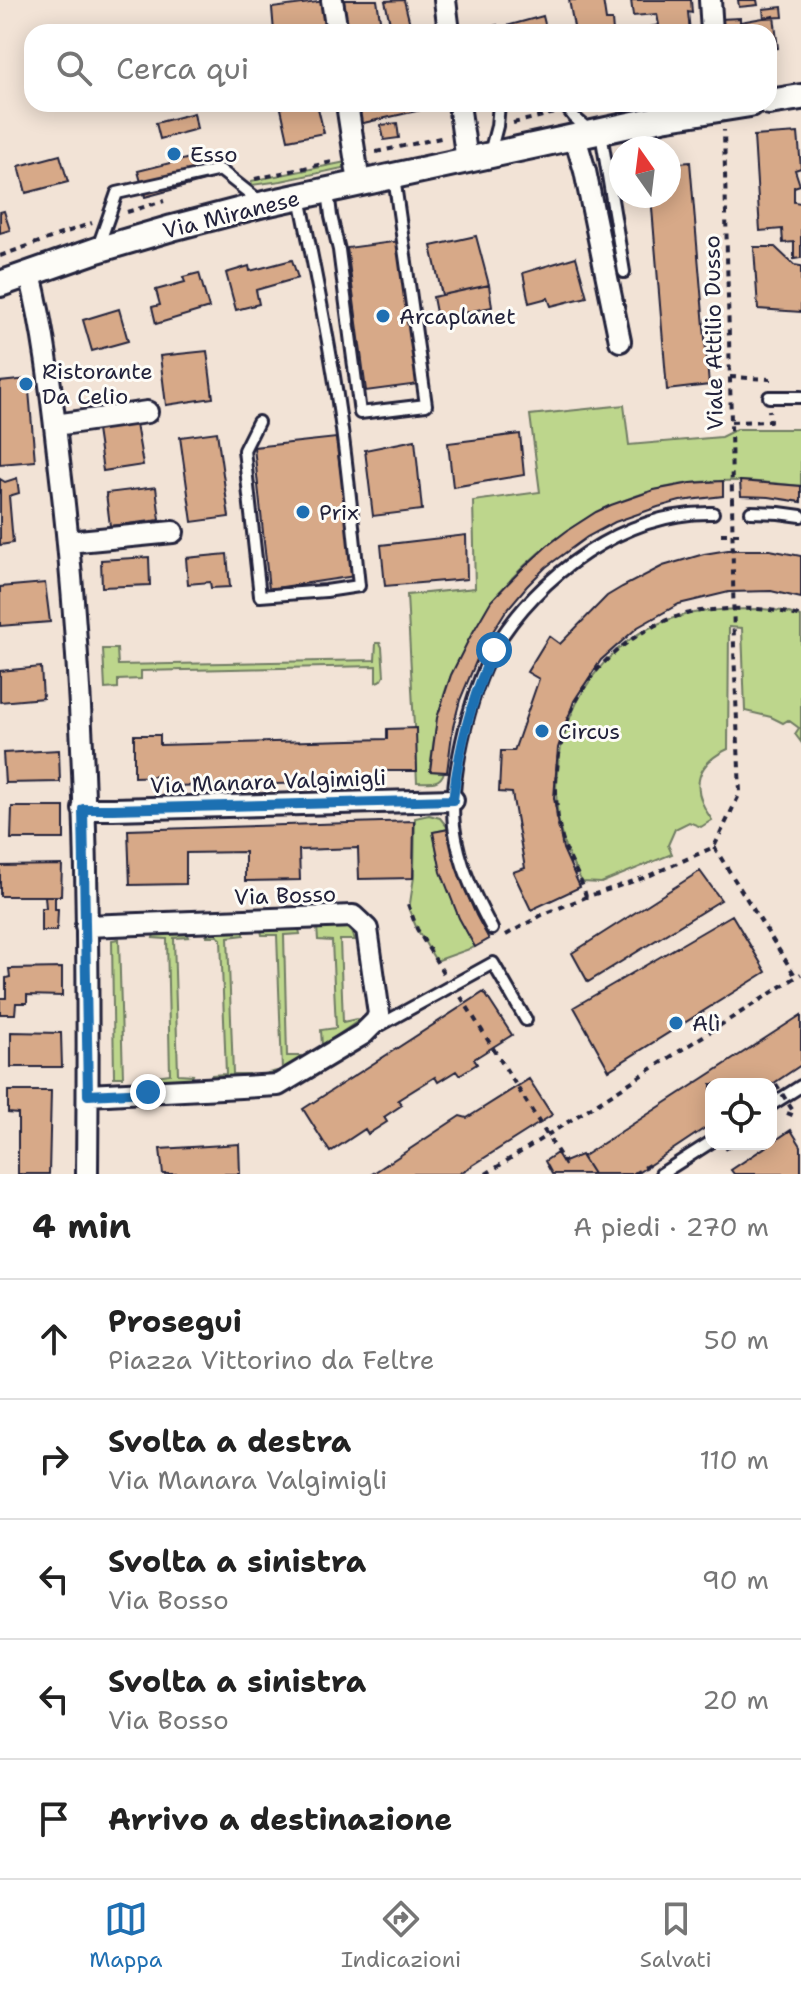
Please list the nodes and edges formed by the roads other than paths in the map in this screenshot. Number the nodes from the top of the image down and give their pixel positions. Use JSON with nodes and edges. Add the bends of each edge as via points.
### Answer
{"nodes":[{"id":1,"x":332,"y":0,"type":"edge"},
{"id":2,"x":445,"y":0,"type":"edge"},
{"id":3,"x":710,"y":0,"type":"edge"},
{"id":4,"x":336,"y":24,"type":"edge"},
{"id":5,"x":448,"y":24,"type":"edge"},
{"id":6,"x":712,"y":24,"type":"edge"},
{"id":7,"x":801,"y":97,"type":"edge"},
{"id":8,"x":777,"y":101,"type":"edge"},
{"id":9,"x":348,"y":112,"type":"edge"},
{"id":10,"x":462,"y":112,"type":"edge"},
{"id":11,"x":498,"y":112,"type":"edge"},
{"id":12,"x":570,"y":112,"type":"edge"},
{"id":13,"x":722,"y":114,"type":"edge"},
{"id":14,"x":589,"y":133,"type":"junction"},
{"id":15,"x":478,"y":159,"type":"junction"},
{"id":16,"x":394,"y":176,"type":"junction"},
{"id":17,"x":359,"y":183,"type":"junction"},
{"id":18,"x":328,"y":191,"type":"junction"},
{"id":19,"x":300,"y":197,"type":"junction"},
{"id":20,"x":264,"y":204,"type":"junction"},
{"id":21,"x":97,"y":250,"type":"junction"},
{"id":22,"x":624,"y":272,"type":"dead end"},
{"id":23,"x":30,"y":274,"type":"junction"},
{"id":24,"x":0,"y":284,"type":"edge"},
{"id":25,"x":620,"y":341,"type":"dead end"},
{"id":26,"x":769,"y":397,"type":"dead end"},
{"id":27,"x":801,"y":397,"type":"edge"},
{"id":28,"x":147,"y":412,"type":"dead end"},
{"id":29,"x":258,"y":422,"type":"dead end"},
{"id":30,"x":55,"y":425,"type":"junction"},
{"id":31,"x":751,"y":512,"type":"dead end"},
{"id":32,"x":713,"y":513,"type":"dead end"},
{"id":33,"x":801,"y":516,"type":"edge"},
{"id":34,"x":173,"y":532,"type":"dead end"},
{"id":35,"x":68,"y":542,"type":"junction"},
{"id":36,"x":453,"y":800,"type":"junction"},
{"id":37,"x":83,"y":809,"type":"junction"},
{"id":38,"x":86,"y":926,"type":"junction"},
{"id":39,"x":492,"y":929,"type":"dead end"},
{"id":40,"x":526,"y":1020,"type":"dead end"},
{"id":41,"x":363,"y":1034,"type":"junction"},
{"id":42,"x":801,"y":1086,"type":"edge"},
{"id":43,"x":88,"y":1095,"type":"junction"},
{"id":44,"x":777,"y":1101,"type":"edge"},
{"id":45,"x":705,"y":1146,"type":"edge"},
{"id":46,"x":87,"y":1174,"type":"edge"},
{"id":47,"x":661,"y":1174,"type":"edge"}],
"edges":[{"from":1,"to":4,"type":"street"},
{"from":2,"to":5,"type":"street"},
{"from":3,"to":6,"type":"street"},
{"from":7,"to":8,"type":"street"},
{"from":9,"to":17,"type":"street"},
{"from":10,"to":15,"type":"street"},
{"from":11,"to":15,"type":"lane","via":[[497,126]]},
{"from":12,"to":14,"type":"lane"},
{"from":13,"to":14,"type":"street","name":"Via Miranese"},
{"from":14,"to":15,"type":"street","name":"Via Miranese"},
{"from":14,"to":22,"type":"lane"},
{"from":14,"to":25,"type":"street","via":[[585,171]]},
{"from":15,"to":16,"type":"street","name":"Via Miranese"},
{"from":16,"to":17,"type":"street","name":"Via Miranese"},
{"from":16,"to":18,"type":"lane","via":[[426,405],[360,413]]},
{"from":17,"to":18,"type":"street","name":"Via Miranese"},
{"from":18,"to":19,"type":"street","name":"Via Miranese"},
{"from":19,"to":20,"type":"street","name":"Via Miranese"},
{"from":19,"to":29,"type":"lane","via":[[339,406],[359,586],[260,596],[244,450]]},
{"from":20,"to":21,"type":"street","name":"Via Miranese"},
{"from":20,"to":21,"type":"lane","via":[[220,170],[117,193]]},
{"from":21,"to":23,"type":"street","name":"Via Miranese"},
{"from":23,"to":24,"type":"street","name":"Via Miranese"},
{"from":23,"to":30,"type":"street"},
{"from":26,"to":27,"type":"lane"},
{"from":28,"to":30,"type":"street"},
{"from":30,"to":35,"type":"street"},
{"from":31,"to":33,"type":"lane"},
{"from":32,"to":36,"type":"lane","via":[[667,518],[626,532],[575,560],[540,589],[494,650],[475,693]]},
{"from":34,"to":35,"type":"street"},
{"from":35,"to":37,"type":"street"},
{"from":36,"to":37,"type":"street","name":"Via Manara Valgimigli"},
{"from":36,"to":39,"type":"lane","via":[[467,880]]},
{"from":37,"to":38,"type":"street"},
{"from":38,"to":41,"type":"street","name":"Via Bosso","via":[[353,916],[367,929],[378,1008],[376,1021]]},
{"from":38,"to":43,"type":"street"},
{"from":40,"to":41,"type":"lane","via":[[493,963]]},
{"from":41,"to":43,"type":"street","via":[[278,1085]]},
{"from":42,"to":44,"type":"lane"},
{"from":43,"to":46,"type":"street"},
{"from":45,"to":47,"type":"lane"}]}
